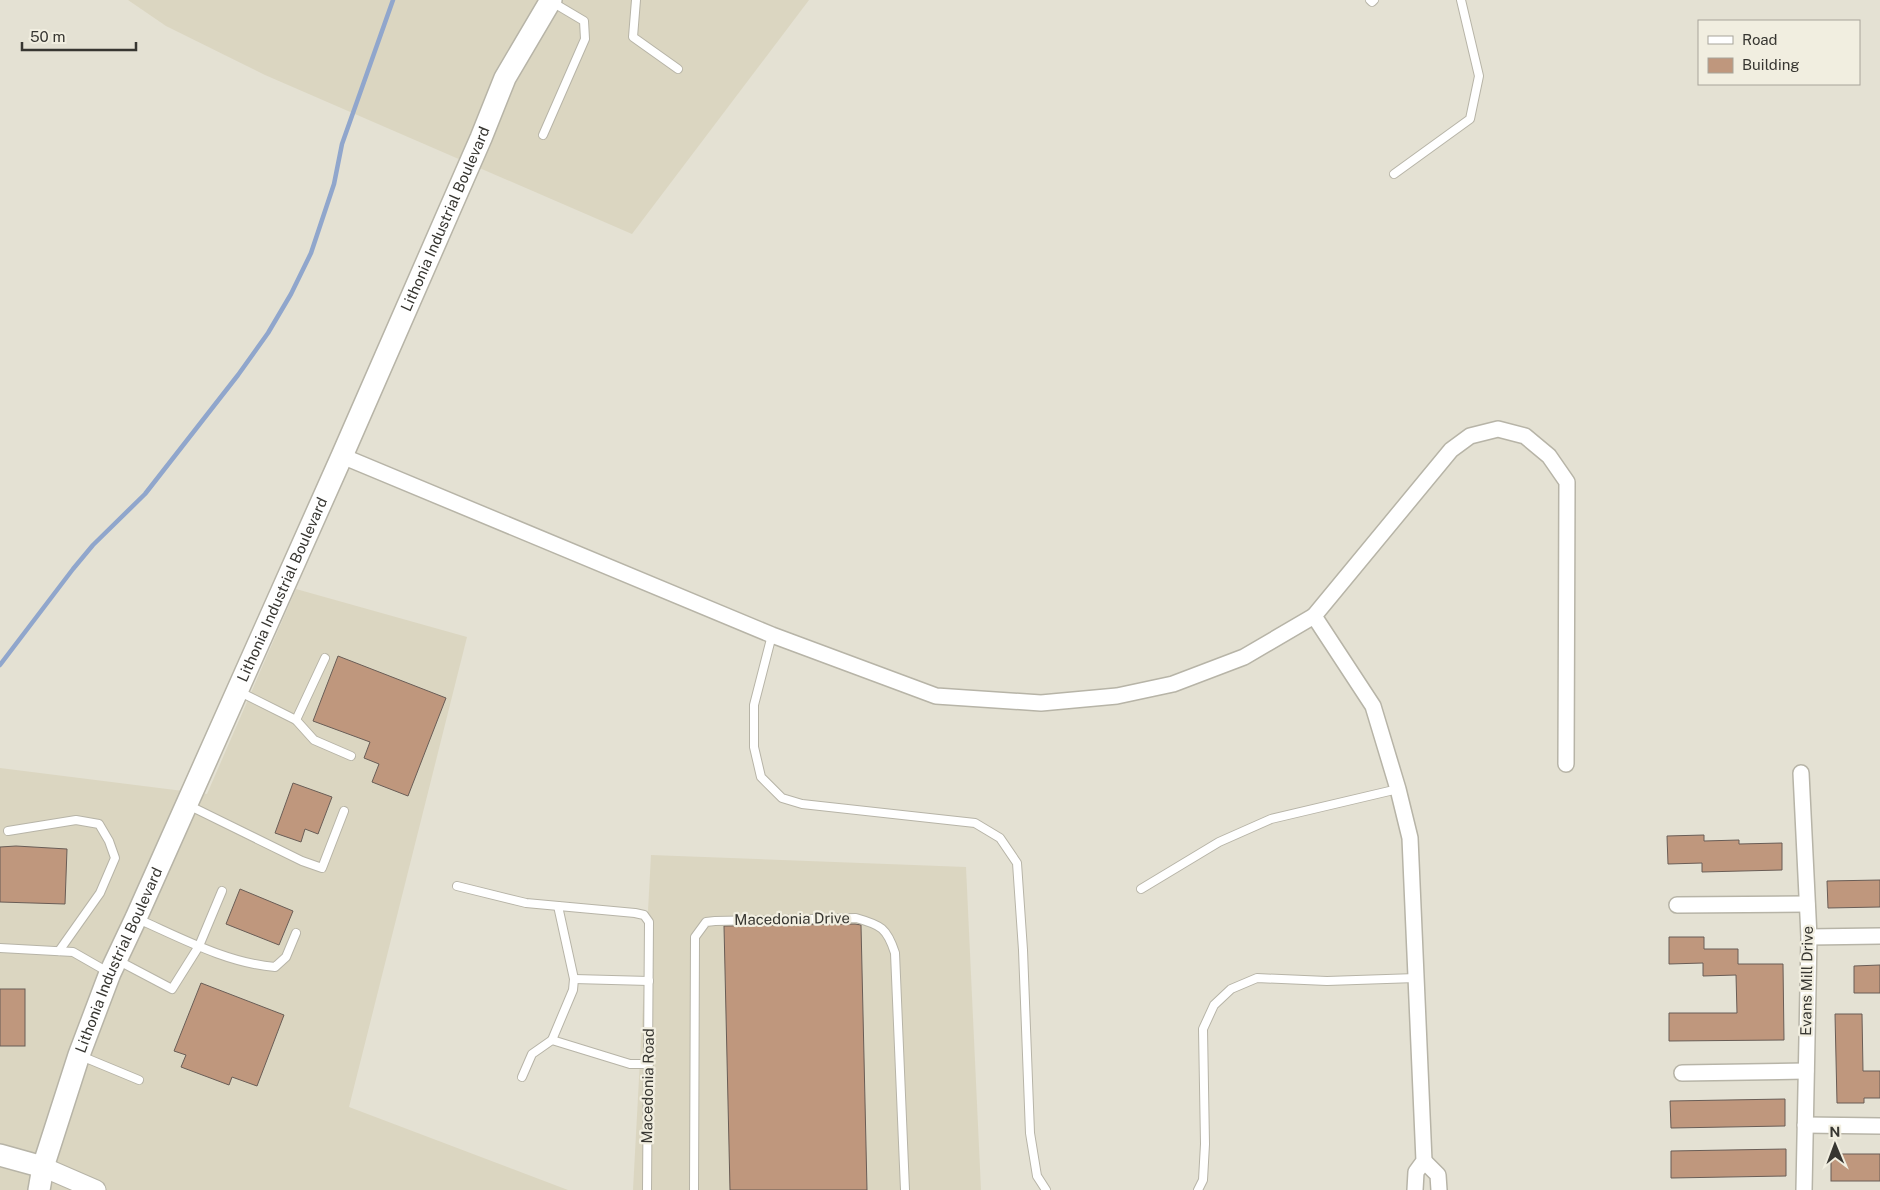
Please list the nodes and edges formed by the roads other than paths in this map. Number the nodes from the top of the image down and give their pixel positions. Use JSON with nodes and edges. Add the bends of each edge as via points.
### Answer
{"nodes":[{"id":1,"x":636,"y":0,"type":"edge"},
{"id":2,"x":1461,"y":0,"type":"edge"},
{"id":3,"x":551,"y":1,"type":"edge"},
{"id":4,"x":678,"y":69,"type":"dead end"},
{"id":5,"x":543,"y":135,"type":"dead end"},
{"id":6,"x":1394,"y":174,"type":"dead end"},
{"id":7,"x":342,"y":456,"type":"junction"},
{"id":8,"x":1314,"y":616,"type":"junction"},
{"id":9,"x":772,"y":635,"type":"junction"},
{"id":10,"x":325,"y":658,"type":"dead end"},
{"id":11,"x":236,"y":690,"type":"junction"},
{"id":12,"x":296,"y":720,"type":"junction"},
{"id":13,"x":351,"y":756,"type":"dead end"},
{"id":14,"x":1566,"y":764,"type":"dead end"},
{"id":15,"x":1801,"y":773,"type":"dead end"},
{"id":16,"x":1398,"y":789,"type":"junction"},
{"id":17,"x":186,"y":804,"type":"junction"},
{"id":18,"x":344,"y":811,"type":"dead end"},
{"id":19,"x":8,"y":831,"type":"dead end"},
{"id":20,"x":457,"y":886,"type":"dead end"},
{"id":21,"x":1141,"y":889,"type":"dead end"},
{"id":22,"x":222,"y":891,"type":"dead end"},
{"id":23,"x":1807,"y":904,"type":"junction"},
{"id":24,"x":1677,"y":905,"type":"dead end"},
{"id":25,"x":558,"y":906,"type":"junction"},
{"id":26,"x":136,"y":918,"type":"junction"},
{"id":27,"x":296,"y":933,"type":"dead end"},
{"id":28,"x":1880,"y":936,"type":"edge"},
{"id":29,"x":1809,"y":937,"type":"junction"},
{"id":30,"x":199,"y":946,"type":"junction"},
{"id":31,"x":0,"y":948,"type":"edge"},
{"id":32,"x":59,"y":951,"type":"junction"},
{"id":33,"x":113,"y":967,"type":"junction"},
{"id":34,"x":1416,"y":978,"type":"junction"},
{"id":35,"x":574,"y":979,"type":"junction"},
{"id":36,"x":649,"y":981,"type":"junction"},
{"id":37,"x":552,"y":1040,"type":"junction"},
{"id":38,"x":79,"y":1055,"type":"junction"},
{"id":39,"x":649,"y":1064,"type":"junction"},
{"id":40,"x":1806,"y":1072,"type":"junction"},
{"id":41,"x":1682,"y":1073,"type":"dead end"},
{"id":42,"x":522,"y":1077,"type":"dead end"},
{"id":43,"x":139,"y":1080,"type":"dead end"},
{"id":44,"x":1805,"y":1125,"type":"junction"},
{"id":45,"x":1880,"y":1126,"type":"edge"},
{"id":46,"x":0,"y":1155,"type":"edge"},
{"id":47,"x":1424,"y":1160,"type":"junction"},
{"id":48,"x":43,"y":1167,"type":"junction"},
{"id":49,"x":1440,"y":1188,"type":"edge"},
{"id":50,"x":39,"y":1190,"type":"edge"},
{"id":51,"x":96,"y":1190,"type":"edge"},
{"id":52,"x":647,"y":1190,"type":"edge"},
{"id":53,"x":694,"y":1190,"type":"edge"},
{"id":54,"x":905,"y":1190,"type":"edge"},
{"id":55,"x":1046,"y":1190,"type":"edge"},
{"id":56,"x":1198,"y":1190,"type":"edge"},
{"id":57,"x":1415,"y":1190,"type":"edge"},
{"id":58,"x":1804,"y":1190,"type":"edge"}],
"edges":[{"from":1,"to":4,"type":"lane","via":[[633,37]]},
{"from":2,"to":6,"type":"lane","via":[[1479,76],[1470,119]]},
{"from":3,"to":5,"type":"lane","via":[[584,21],[584,38]]},
{"from":3,"to":7,"type":"main road","name":"Lithonia Industrial Boulevard","via":[[506,78]]},
{"from":7,"to":9,"type":"street"},
{"from":7,"to":11,"type":"main road","name":"Lithonia Industrial Boulevard"},
{"from":8,"to":9,"type":"street","via":[[1244,657],[1173,684],[1117,696],[1041,703],[936,696]]},
{"from":8,"to":14,"type":"street","via":[[1451,450],[1470,436],[1498,429],[1525,436],[1548,456],[1567,482]]},
{"from":8,"to":16,"type":"street","via":[[1373,706]]},
{"from":9,"to":55,"type":"lane","via":[[754,705],[754,747],[761,777],[782,798],[802,804],[975,822],[1000,838],[1017,863],[1030,1133],[1037,1176]]},
{"from":10,"to":12,"type":"lane"},
{"from":11,"to":12,"type":"lane"},
{"from":11,"to":17,"type":"main road","name":"Lithonia Industrial Boulevard"},
{"from":12,"to":13,"type":"lane","via":[[314,740]]},
{"from":15,"to":23,"type":"street","name":"Evans Mill Drive"},
{"from":16,"to":21,"type":"lane","via":[[1271,819],[1219,842]]},
{"from":16,"to":34,"type":"street","via":[[1410,838]]},
{"from":17,"to":18,"type":"lane","via":[[322,868]]},
{"from":17,"to":26,"type":"main road","name":"Lithonia Industrial Boulevard"},
{"from":19,"to":32,"type":"lane","via":[[76,820],[99,824],[109,841],[115,858],[100,893]]},
{"from":20,"to":25,"type":"lane","name":"Macedonia Road","via":[[526,903]]},
{"from":22,"to":30,"type":"lane"},
{"from":23,"to":24,"type":"street"},
{"from":23,"to":29,"type":"street","name":"Evans Mill Drive"},
{"from":25,"to":35,"type":"lane"},
{"from":25,"to":36,"type":"lane","name":"Macedonia Road","via":[[644,915],[649,922]]},
{"from":26,"to":30,"type":"lane"},
{"from":26,"to":33,"type":"main road","name":"Lithonia Industrial Boulevard"},
{"from":27,"to":30,"type":"lane","via":[[286,957],[275,967],[254,965]]},
{"from":28,"to":29,"type":"street"},
{"from":29,"to":40,"type":"street","name":"Evans Mill Drive"},
{"from":30,"to":33,"type":"lane","via":[[172,989]]},
{"from":31,"to":32,"type":"lane"},
{"from":32,"to":33,"type":"lane","via":[[73,952]]},
{"from":33,"to":38,"type":"main road","name":"Lithonia Industrial Boulevard"},
{"from":34,"to":47,"type":"street"},
{"from":34,"to":56,"type":"lane","via":[[1327,981],[1257,978],[1225,994],[1214,1006],[1203,1029],[1205,1144],[1203,1180]]},
{"from":35,"to":36,"type":"lane"},
{"from":35,"to":37,"type":"lane"},
{"from":36,"to":39,"type":"lane","name":"Macedonia Road"},
{"from":37,"to":39,"type":"lane","via":[[630,1064]]},
{"from":37,"to":42,"type":"lane","via":[[532,1054]]},
{"from":38,"to":43,"type":"lane"},
{"from":38,"to":48,"type":"main road","name":"Lithonia Industrial Boulevard"},
{"from":39,"to":52,"type":"lane","name":"Macedonia Road"},
{"from":40,"to":41,"type":"street"},
{"from":40,"to":44,"type":"street","name":"Evans Mill Drive"},
{"from":44,"to":45,"type":"street"},
{"from":44,"to":58,"type":"street","name":"Evans Mill Drive"},
{"from":46,"to":48,"type":"main road"},
{"from":47,"to":49,"type":"street","via":[[1438,1175]]},
{"from":47,"to":57,"type":"street","via":[[1416,1172]]},
{"from":48,"to":50,"type":"main road","name":"Lithonia Industrial Boulevard"},
{"from":48,"to":51,"type":"street"},
{"from":53,"to":54,"type":"lane","name":"Macedonia Drive","via":[[695,937],[706,922],[715,920],[856,918],[875,923],[883,929],[895,953]]}]}
